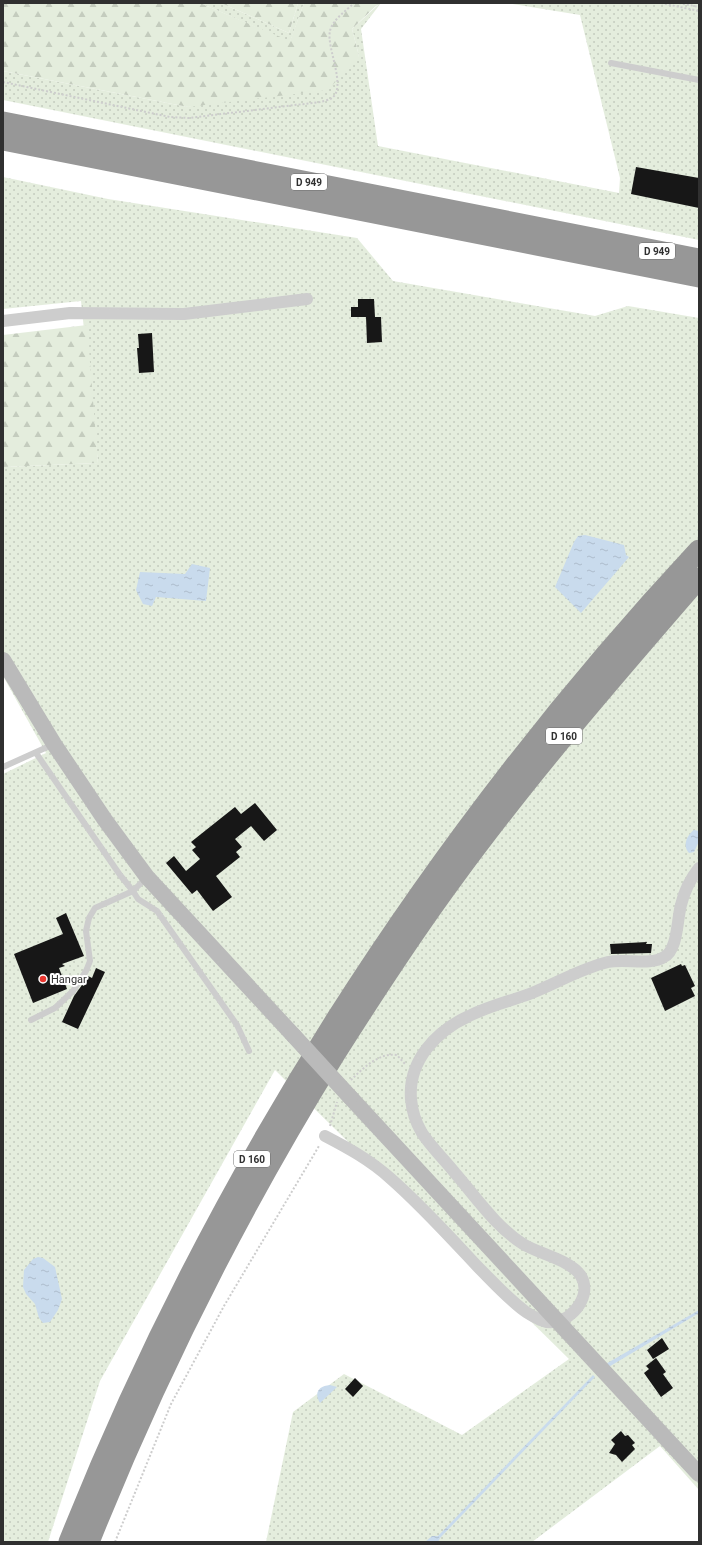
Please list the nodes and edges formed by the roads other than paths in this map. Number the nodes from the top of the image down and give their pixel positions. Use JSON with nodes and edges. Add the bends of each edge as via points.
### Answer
{"nodes":[{"id":1,"x":611,"y":63,"type":"dead end"},
{"id":2,"x":699,"y":80,"type":"edge"},
{"id":3,"x":3,"y":122,"type":"edge"},
{"id":4,"x":3,"y":140,"type":"edge"},
{"id":5,"x":699,"y":259,"type":"edge"},
{"id":6,"x":699,"y":277,"type":"edge"},
{"id":7,"x":307,"y":299,"type":"dead end"},
{"id":8,"x":3,"y":321,"type":"edge"},
{"id":9,"x":699,"y":550,"type":"edge"},
{"id":10,"x":699,"y":578,"type":"edge"},
{"id":11,"x":3,"y":660,"type":"edge"},
{"id":12,"x":54,"y":744,"type":"junction"},
{"id":13,"x":36,"y":753,"type":"junction"},
{"id":14,"x":3,"y":767,"type":"edge"},
{"id":15,"x":699,"y":868,"type":"edge"},
{"id":16,"x":147,"y":877,"type":"junction"},
{"id":17,"x":133,"y":890,"type":"junction"},
{"id":18,"x":31,"y":1020,"type":"dead end"},
{"id":19,"x":249,"y":1051,"type":"dead end"},
{"id":20,"x":325,"y":1136,"type":"road end"},
{"id":21,"x":558,"y":1322,"type":"junction"},
{"id":22,"x":699,"y":1474,"type":"edge"},
{"id":23,"x":69,"y":1542,"type":"edge"},
{"id":24,"x":89,"y":1542,"type":"edge"}],
"edges":[{"from":1,"to":2,"type":"lane"},
{"from":3,"to":5,"type":"highway","number":"D 949"},
{"from":4,"to":6,"type":"highway","number":"D 949"},
{"from":7,"to":8,"type":"street","via":[[184,314],[70,313]]},
{"from":9,"to":23,"type":"highway","number":"D 160","via":[[595,667],[485,804],[406,912],[331,1027],[260,1145],[194,1266],[134,1388]]},
{"from":10,"to":24,"type":"highway","number":"D 160","via":[[543,762],[471,854],[421,923],[346,1037],[276,1154],[210,1274],[151,1396],[114,1478]]},
{"from":11,"to":12,"type":"street"},
{"from":12,"to":13,"type":"lane"},
{"from":12,"to":16,"type":"street"},
{"from":13,"to":14,"type":"lane"},
{"from":13,"to":17,"type":"lane"},
{"from":15,"to":21,"type":"street","via":[[681,903],[674,941],[668,955],[655,960],[620,960],[600,964],[534,992],[472,1014],[456,1022],[434,1040],[413,1073],[410,1087],[412,1110],[423,1134],[501,1227],[524,1245],[569,1266],[581,1277],[584,1285],[581,1302],[576,1309]]},
{"from":16,"to":17,"type":"lane"},
{"from":16,"to":21,"type":"street","bridge":true,"via":[[294,1036],[344,1099]]},
{"from":17,"to":18,"type":"lane","via":[[95,908],[86,931],[90,961],[86,971],[73,991],[55,1008]]},
{"from":17,"to":19,"type":"lane","via":[[138,899],[156,911],[237,1025]]},
{"from":20,"to":21,"type":"street","via":[[364,1157],[391,1179],[526,1312],[550,1323]]},
{"from":21,"to":22,"type":"street"}]}
